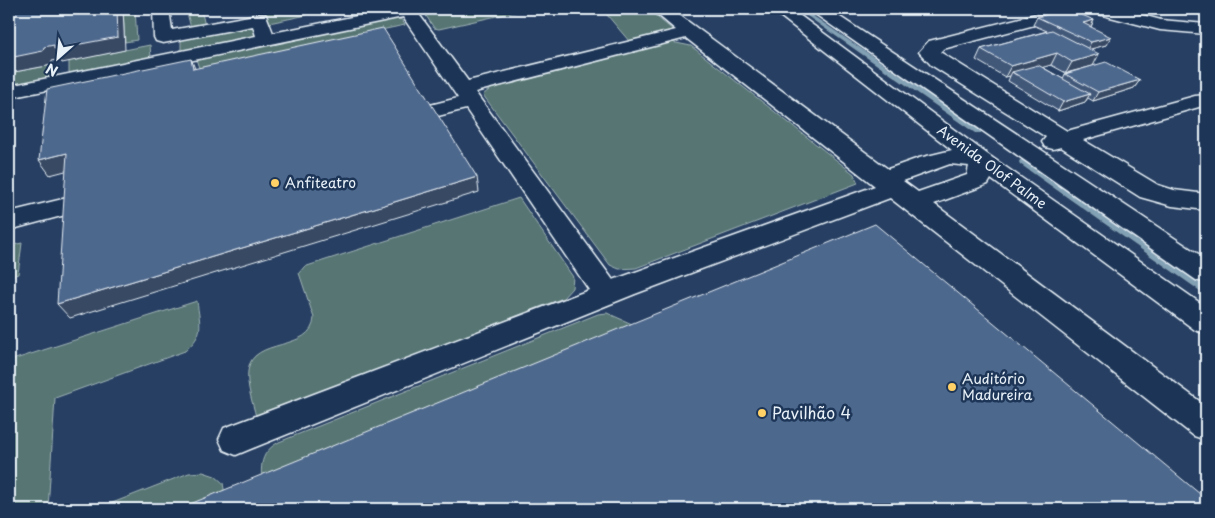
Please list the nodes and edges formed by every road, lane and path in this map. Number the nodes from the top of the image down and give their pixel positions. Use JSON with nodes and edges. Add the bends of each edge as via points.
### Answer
{"nodes":[{"id":1,"x":161,"y":9,"type":"edge"},
{"id":2,"x":660,"y":9,"type":"edge"},
{"id":3,"x":780,"y":9,"type":"edge"},
{"id":4,"x":817,"y":9,"type":"edge"},
{"id":5,"x":1101,"y":9,"type":"edge"},
{"id":6,"x":411,"y":10,"type":"edge"},
{"id":7,"x":1036,"y":19,"type":"edge"},
{"id":8,"x":1206,"y":29,"type":"edge"},
{"id":9,"x":689,"y":32,"type":"junction"},
{"id":10,"x":163,"y":38,"type":"junction"},
{"id":11,"x":266,"y":40,"type":"junction"},
{"id":12,"x":165,"y":60,"type":"junction"},
{"id":13,"x":9,"y":92,"type":"edge"},
{"id":14,"x":467,"y":95,"type":"junction"},
{"id":15,"x":1202,"y":100,"type":"dead end"},
{"id":16,"x":430,"y":112,"type":"edge"},
{"id":17,"x":1064,"y":138,"type":"junction"},
{"id":18,"x":1021,"y":149,"type":"junction"},
{"id":19,"x":981,"y":160,"type":"junction"},
{"id":20,"x":898,"y":189,"type":"junction"},
{"id":21,"x":1206,"y":202,"type":"edge"},
{"id":22,"x":76,"y":204,"type":"edge"},
{"id":23,"x":9,"y":221,"type":"edge"},
{"id":24,"x":1206,"y":273,"type":"edge"},
{"id":25,"x":607,"y":294,"type":"junction"},
{"id":26,"x":1206,"y":322,"type":"edge"},
{"id":27,"x":1206,"y":425,"type":"edge"},
{"id":28,"x":236,"y":439,"type":"dead end"}],
"edges":[{"from":1,"to":10,"type":"street"},
{"from":2,"to":9,"type":"street"},
{"from":3,"to":19,"type":"street","name":"Avenida Olof Palme"},
{"from":4,"to":18,"type":"street"},
{"from":5,"to":8,"type":"street","via":[[1160,25]]},
{"from":6,"to":11,"type":"street"},
{"from":6,"to":14,"type":"street"},
{"from":7,"to":17,"type":"street","via":[[936,45],[930,52],[938,61]]},
{"from":9,"to":14,"type":"street"},
{"from":9,"to":20,"type":"street"},
{"from":10,"to":11,"type":"street","via":[[260,19]]},
{"from":10,"to":12,"type":"street"},
{"from":11,"to":12,"type":"street"},
{"from":12,"to":13,"type":"street"},
{"from":14,"to":16,"type":"street"},
{"from":14,"to":25,"type":"street"},
{"from":15,"to":17,"type":"street"},
{"from":17,"to":18,"type":"street"},
{"from":17,"to":21,"type":"street","via":[[1149,191],[1172,198]]},
{"from":18,"to":19,"type":"street"},
{"from":18,"to":24,"type":"street"},
{"from":19,"to":20,"type":"street","via":[[950,157],[927,163]]},
{"from":19,"to":20,"type":"street","via":[[978,179]]},
{"from":19,"to":26,"type":"street","name":"Avenida Olof Palme"},
{"from":20,"to":25,"type":"street"},
{"from":20,"to":27,"type":"street"},
{"from":22,"to":23,"type":"street"},
{"from":25,"to":28,"type":"street"}]}
